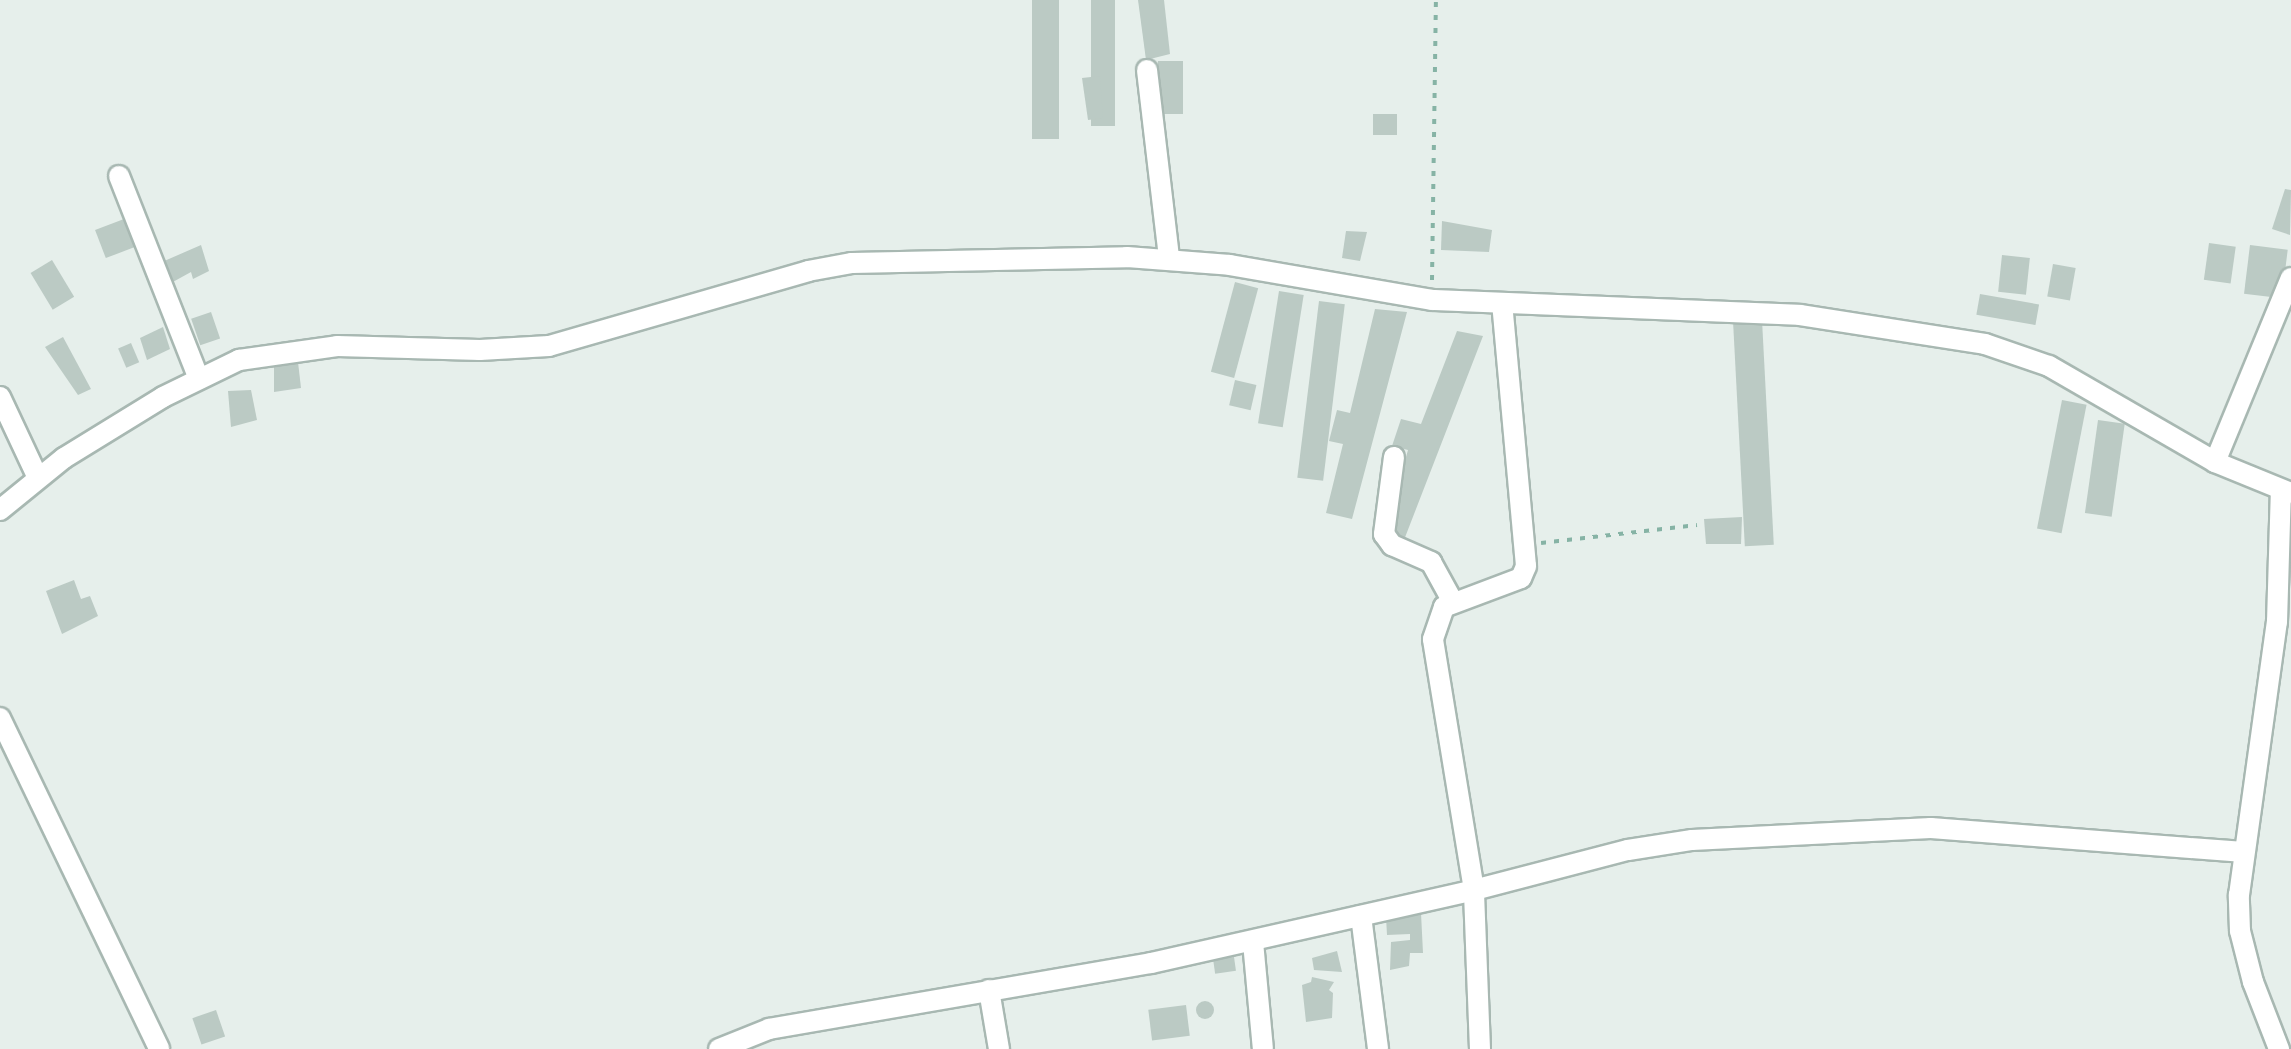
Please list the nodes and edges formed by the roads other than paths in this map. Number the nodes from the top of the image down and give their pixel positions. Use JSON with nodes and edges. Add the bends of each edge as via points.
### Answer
{"nodes":[{"id":1,"x":1147,"y":70,"type":"dead end"},
{"id":2,"x":119,"y":176,"type":"dead end"},
{"id":3,"x":1169,"y":258,"type":"junction"},
{"id":4,"x":2291,"y":278,"type":"edge"},
{"id":5,"x":1502,"y":304,"type":"junction"},
{"id":6,"x":199,"y":379,"type":"junction"},
{"id":7,"x":0,"y":398,"type":"edge"},
{"id":8,"x":1394,"y":457,"type":"dead end"},
{"id":9,"x":2215,"y":462,"type":"junction"},
{"id":10,"x":38,"y":478,"type":"junction"},
{"id":11,"x":2286,"y":492,"type":"edge"},
{"id":12,"x":0,"y":510,"type":"edge"},
{"id":13,"x":2286,"y":545,"type":"edge"},
{"id":14,"x":1453,"y":602,"type":"junction"},
{"id":15,"x":0,"y":718,"type":"edge"},
{"id":16,"x":2244,"y":852,"type":"junction"},
{"id":17,"x":1474,"y":890,"type":"junction"},
{"id":18,"x":1361,"y":916,"type":"junction"},
{"id":19,"x":1253,"y":942,"type":"junction"},
{"id":20,"x":990,"y":990,"type":"junction"},
{"id":21,"x":160,"y":1049,"type":"edge"},
{"id":22,"x":719,"y":1049,"type":"edge"},
{"id":23,"x":999,"y":1049,"type":"edge"},
{"id":24,"x":1264,"y":1049,"type":"edge"},
{"id":25,"x":1378,"y":1049,"type":"edge"},
{"id":26,"x":1480,"y":1049,"type":"edge"},
{"id":27,"x":2280,"y":1049,"type":"edge"}],
"edges":[{"from":1,"to":3,"type":"street"},
{"from":2,"to":6,"type":"street"},
{"from":3,"to":5,"type":"street","via":[[1432,300]]},
{"from":3,"to":6,"type":"street","via":[[852,262],[549,346],[296,349],[240,360]]},
{"from":4,"to":9,"type":"street"},
{"from":5,"to":9,"type":"street","via":[[1800,315],[1986,344],[2048,366]]},
{"from":5,"to":14,"type":"street","via":[[1527,547],[1521,578]]},
{"from":6,"to":10,"type":"street"},
{"from":7,"to":10,"type":"street"},
{"from":8,"to":14,"type":"street","via":[[1384,534],[1392,545],[1431,562]]},
{"from":9,"to":11,"type":"street"},
{"from":10,"to":12,"type":"street"},
{"from":11,"to":13,"type":"street"},
{"from":13,"to":16,"type":"street"},
{"from":14,"to":17,"type":"street","via":[[1438,614],[1434,657]]},
{"from":15,"to":21,"type":"street"},
{"from":16,"to":17,"type":"street","via":[[1895,828],[1692,840]]},
{"from":16,"to":27,"type":"street","via":[[2240,931]]},
{"from":17,"to":18,"type":"street"},
{"from":17,"to":26,"type":"street"},
{"from":18,"to":19,"type":"street"},
{"from":18,"to":25,"type":"street"},
{"from":19,"to":20,"type":"street"},
{"from":19,"to":24,"type":"street"},
{"from":20,"to":22,"type":"street","via":[[769,1029]]},
{"from":20,"to":23,"type":"street"}]}
